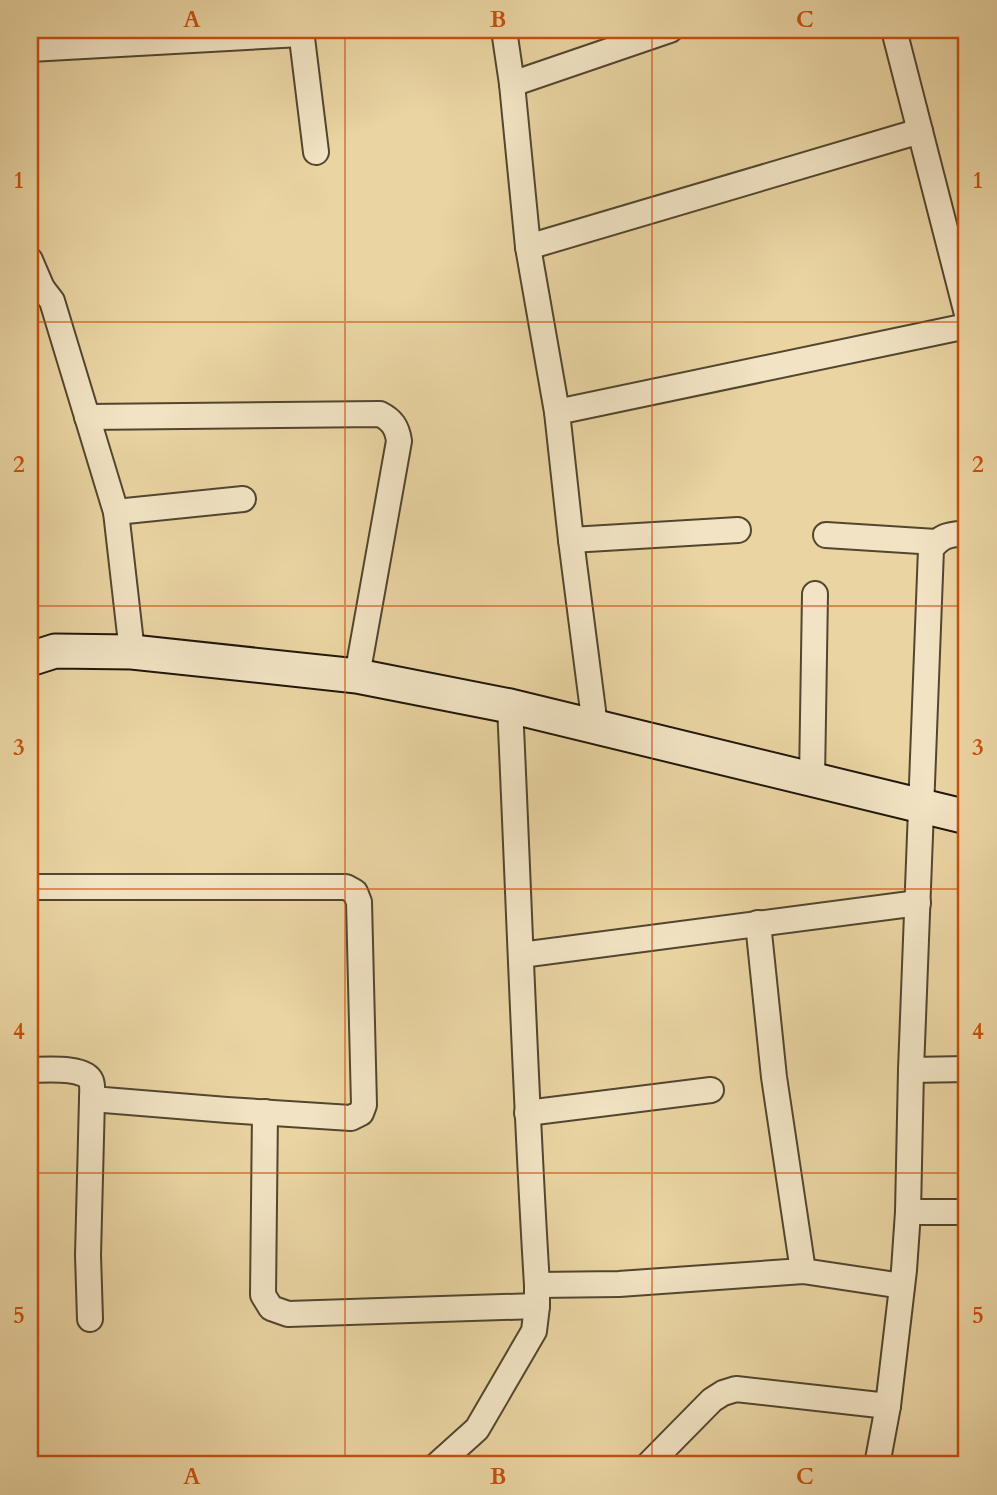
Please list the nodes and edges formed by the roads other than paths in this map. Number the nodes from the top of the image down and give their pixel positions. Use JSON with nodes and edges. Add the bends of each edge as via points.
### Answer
{"nodes":[{"id":1,"x":504,"y":30,"type":"edge"},
{"id":2,"x":670,"y":30,"type":"edge"},
{"id":3,"x":894,"y":30,"type":"edge"},
{"id":4,"x":301,"y":32,"type":"edge"},
{"id":5,"x":149,"y":36,"type":"edge"},
{"id":6,"x":30,"y":49,"type":"edge"},
{"id":7,"x":512,"y":84,"type":"junction"},
{"id":8,"x":920,"y":131,"type":"junction"},
{"id":9,"x":316,"y":152,"type":"dead end"},
{"id":10,"x":528,"y":247,"type":"junction"},
{"id":11,"x":30,"y":260,"type":"edge"},
{"id":12,"x":36,"y":291,"type":"edge"},
{"id":13,"x":967,"y":314,"type":"edge"},
{"id":14,"x":967,"y":326,"type":"edge"},
{"id":15,"x":557,"y":412,"type":"junction"},
{"id":16,"x":87,"y":417,"type":"junction"},
{"id":17,"x":243,"y":499,"type":"dead end"},
{"id":18,"x":116,"y":512,"type":"junction"},
{"id":19,"x":738,"y":530,"type":"dead end"},
{"id":20,"x":967,"y":534,"type":"edge"},
{"id":21,"x":827,"y":535,"type":"dead end"},
{"id":22,"x":571,"y":540,"type":"junction"},
{"id":23,"x":936,"y":541,"type":"junction"},
{"id":24,"x":816,"y":594,"type":"dead end"},
{"id":25,"x":132,"y":652,"type":"junction"},
{"id":26,"x":30,"y":659,"type":"edge"},
{"id":27,"x":357,"y":676,"type":"junction"},
{"id":28,"x":509,"y":706,"type":"junction"},
{"id":29,"x":595,"y":726,"type":"junction"},
{"id":30,"x":811,"y":779,"type":"junction"},
{"id":31,"x":922,"y":806,"type":"junction"},
{"id":32,"x":967,"y":817,"type":"edge"},
{"id":33,"x":30,"y":887,"type":"edge"},
{"id":34,"x":918,"y":903,"type":"junction"},
{"id":35,"x":758,"y":923,"type":"junction"},
{"id":36,"x":521,"y":955,"type":"junction"},
{"id":37,"x":967,"y":1069,"type":"edge"},
{"id":38,"x":30,"y":1070,"type":"edge"},
{"id":39,"x":911,"y":1070,"type":"junction"},
{"id":40,"x":711,"y":1090,"type":"dead end"},
{"id":41,"x":92,"y":1098,"type":"junction"},
{"id":42,"x":265,"y":1112,"type":"junction"},
{"id":43,"x":527,"y":1113,"type":"junction"},
{"id":44,"x":908,"y":1212,"type":"junction"},
{"id":45,"x":967,"y":1212,"type":"edge"},
{"id":46,"x":803,"y":1271,"type":"junction"},
{"id":47,"x":902,"y":1286,"type":"junction"},
{"id":48,"x":537,"y":1295,"type":"junction"},
{"id":49,"x":90,"y":1319,"type":"dead end"},
{"id":50,"x":888,"y":1406,"type":"junction"},
{"id":51,"x":437,"y":1465,"type":"edge"},
{"id":52,"x":648,"y":1465,"type":"edge"},
{"id":53,"x":877,"y":1465,"type":"edge"}],
"edges":[{"from":1,"to":7,"type":"street"},
{"from":2,"to":7,"type":"street"},
{"from":3,"to":8,"type":"street"},
{"from":4,"to":5,"type":"street"},
{"from":4,"to":9,"type":"street"},
{"from":5,"to":6,"type":"street"},
{"from":7,"to":10,"type":"street"},
{"from":8,"to":10,"type":"street"},
{"from":8,"to":13,"type":"street"},
{"from":10,"to":15,"type":"street"},
{"from":11,"to":12,"type":"street"},
{"from":12,"to":16,"type":"street","via":[[52,301]]},
{"from":14,"to":15,"type":"street"},
{"from":15,"to":22,"type":"street"},
{"from":16,"to":18,"type":"street"},
{"from":16,"to":27,"type":"street","via":[[380,414],[391,420],[399,440]]},
{"from":17,"to":18,"type":"street"},
{"from":18,"to":25,"type":"street"},
{"from":19,"to":22,"type":"street"},
{"from":20,"to":23,"type":"street"},
{"from":21,"to":23,"type":"street"},
{"from":22,"to":29,"type":"street"},
{"from":23,"to":31,"type":"street","via":[[931,549]]},
{"from":24,"to":30,"type":"street"},
{"from":25,"to":26,"type":"street","via":[[55,651]]},
{"from":25,"to":27,"type":"street"},
{"from":27,"to":28,"type":"street"},
{"from":28,"to":29,"type":"street"},
{"from":28,"to":36,"type":"street"},
{"from":29,"to":30,"type":"street"},
{"from":30,"to":31,"type":"street"},
{"from":31,"to":32,"type":"street"},
{"from":31,"to":34,"type":"street"},
{"from":33,"to":42,"type":"street","via":[[346,887],[355,892],[359,902],[361,1113],[351,1118]]},
{"from":34,"to":35,"type":"street"},
{"from":34,"to":39,"type":"street"},
{"from":35,"to":36,"type":"street"},
{"from":35,"to":46,"type":"street","via":[[774,1077]]},
{"from":36,"to":43,"type":"street"},
{"from":37,"to":39,"type":"street"},
{"from":38,"to":41,"type":"street","via":[[75,1070],[87,1075]]},
{"from":39,"to":44,"type":"street"},
{"from":40,"to":43,"type":"street"},
{"from":41,"to":42,"type":"street"},
{"from":41,"to":49,"type":"street"},
{"from":42,"to":48,"type":"street","via":[[263,1295],[271,1308],[288,1314]]},
{"from":43,"to":48,"type":"street"},
{"from":44,"to":45,"type":"street"},
{"from":44,"to":47,"type":"street"},
{"from":46,"to":47,"type":"street"},
{"from":46,"to":48,"type":"street","via":[[619,1284]]},
{"from":47,"to":50,"type":"street"},
{"from":48,"to":51,"type":"street","via":[[534,1331],[477,1429]]},
{"from":50,"to":52,"type":"street","via":[[736,1389],[712,1400]]},
{"from":50,"to":53,"type":"street"}]}
